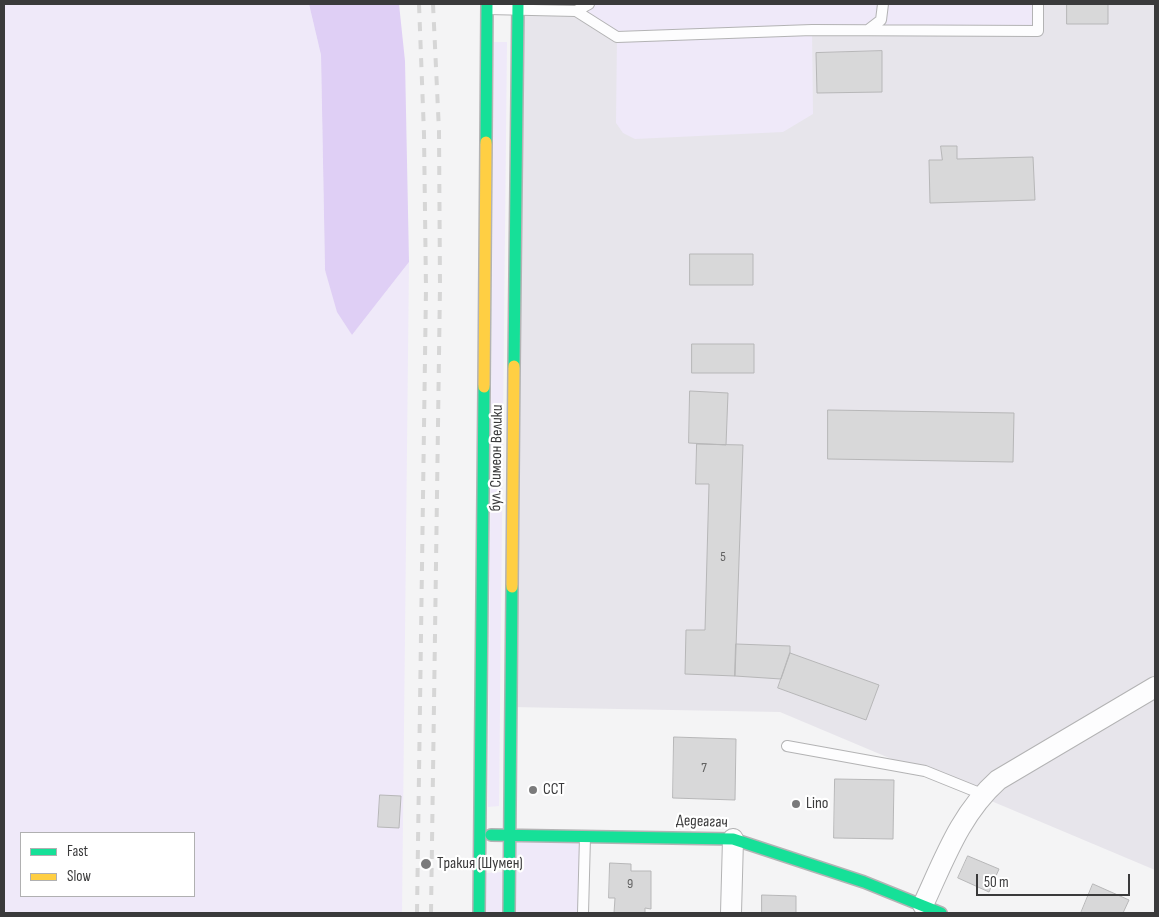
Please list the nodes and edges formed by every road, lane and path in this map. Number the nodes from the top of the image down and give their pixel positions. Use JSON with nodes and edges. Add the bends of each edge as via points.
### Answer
{"nodes":[{"id":1,"x":589,"y":4,"type":"edge"},
{"id":2,"x":884,"y":4,"type":"edge"},
{"id":3,"x":1038,"y":4,"type":"edge"},
{"id":4,"x":487,"y":6,"type":"edge"},
{"id":5,"x":518,"y":7,"type":"edge"},
{"id":6,"x":576,"y":11,"type":"junction"},
{"id":7,"x":867,"y":30,"type":"junction"},
{"id":8,"x":1155,"y":687,"type":"edge"},
{"id":9,"x":787,"y":746,"type":"dead end"},
{"id":10,"x":982,"y":794,"type":"junction"},
{"id":11,"x":509,"y":834,"type":"junction"},
{"id":12,"x":480,"y":835,"type":"junction"},
{"id":13,"x":585,"y":835,"type":"junction"},
{"id":14,"x":733,"y":839,"type":"junction"},
{"id":15,"x":923,"y":905,"type":"junction"},
{"id":16,"x":479,"y":913,"type":"edge"},
{"id":17,"x":509,"y":913,"type":"edge"},
{"id":18,"x":583,"y":913,"type":"edge"},
{"id":19,"x":731,"y":913,"type":"edge"},
{"id":20,"x":941,"y":913,"type":"edge"}],
"edges":[{"from":1,"to":6,"type":"lane"},
{"from":2,"to":7,"type":"lane","via":[[881,20]]},
{"from":3,"to":7,"type":"lane","via":[[1038,31]]},
{"from":4,"to":5,"type":"lane"},
{"from":4,"to":12,"type":"main road","name":"бул. Симеон Велики"},
{"from":5,"to":6,"type":"lane"},
{"from":5,"to":11,"type":"main road","name":"бул. Симеон Велики"},
{"from":6,"to":7,"type":"lane","via":[[617,37]]},
{"from":8,"to":10,"type":"street","via":[[998,780]]},
{"from":9,"to":10,"type":"lane","via":[[925,771]]},
{"from":10,"to":15,"type":"street","via":[[962,822]]},
{"from":11,"to":12,"type":"main road","name":"Дедеагач"},
{"from":11,"to":13,"type":"main road","name":"Дедеагач"},
{"from":11,"to":17,"type":"main road","name":"бул. Симеон Велики"},
{"from":12,"to":16,"type":"main road","name":"бул. Симеон Велики"},
{"from":13,"to":14,"type":"main road","name":"Дедеагач"},
{"from":13,"to":18,"type":"lane"},
{"from":14,"to":15,"type":"main road","name":"Дедеагач"},
{"from":14,"to":19,"type":"street"},
{"from":15,"to":20,"type":"main road","name":"Дедеагач"}]}
